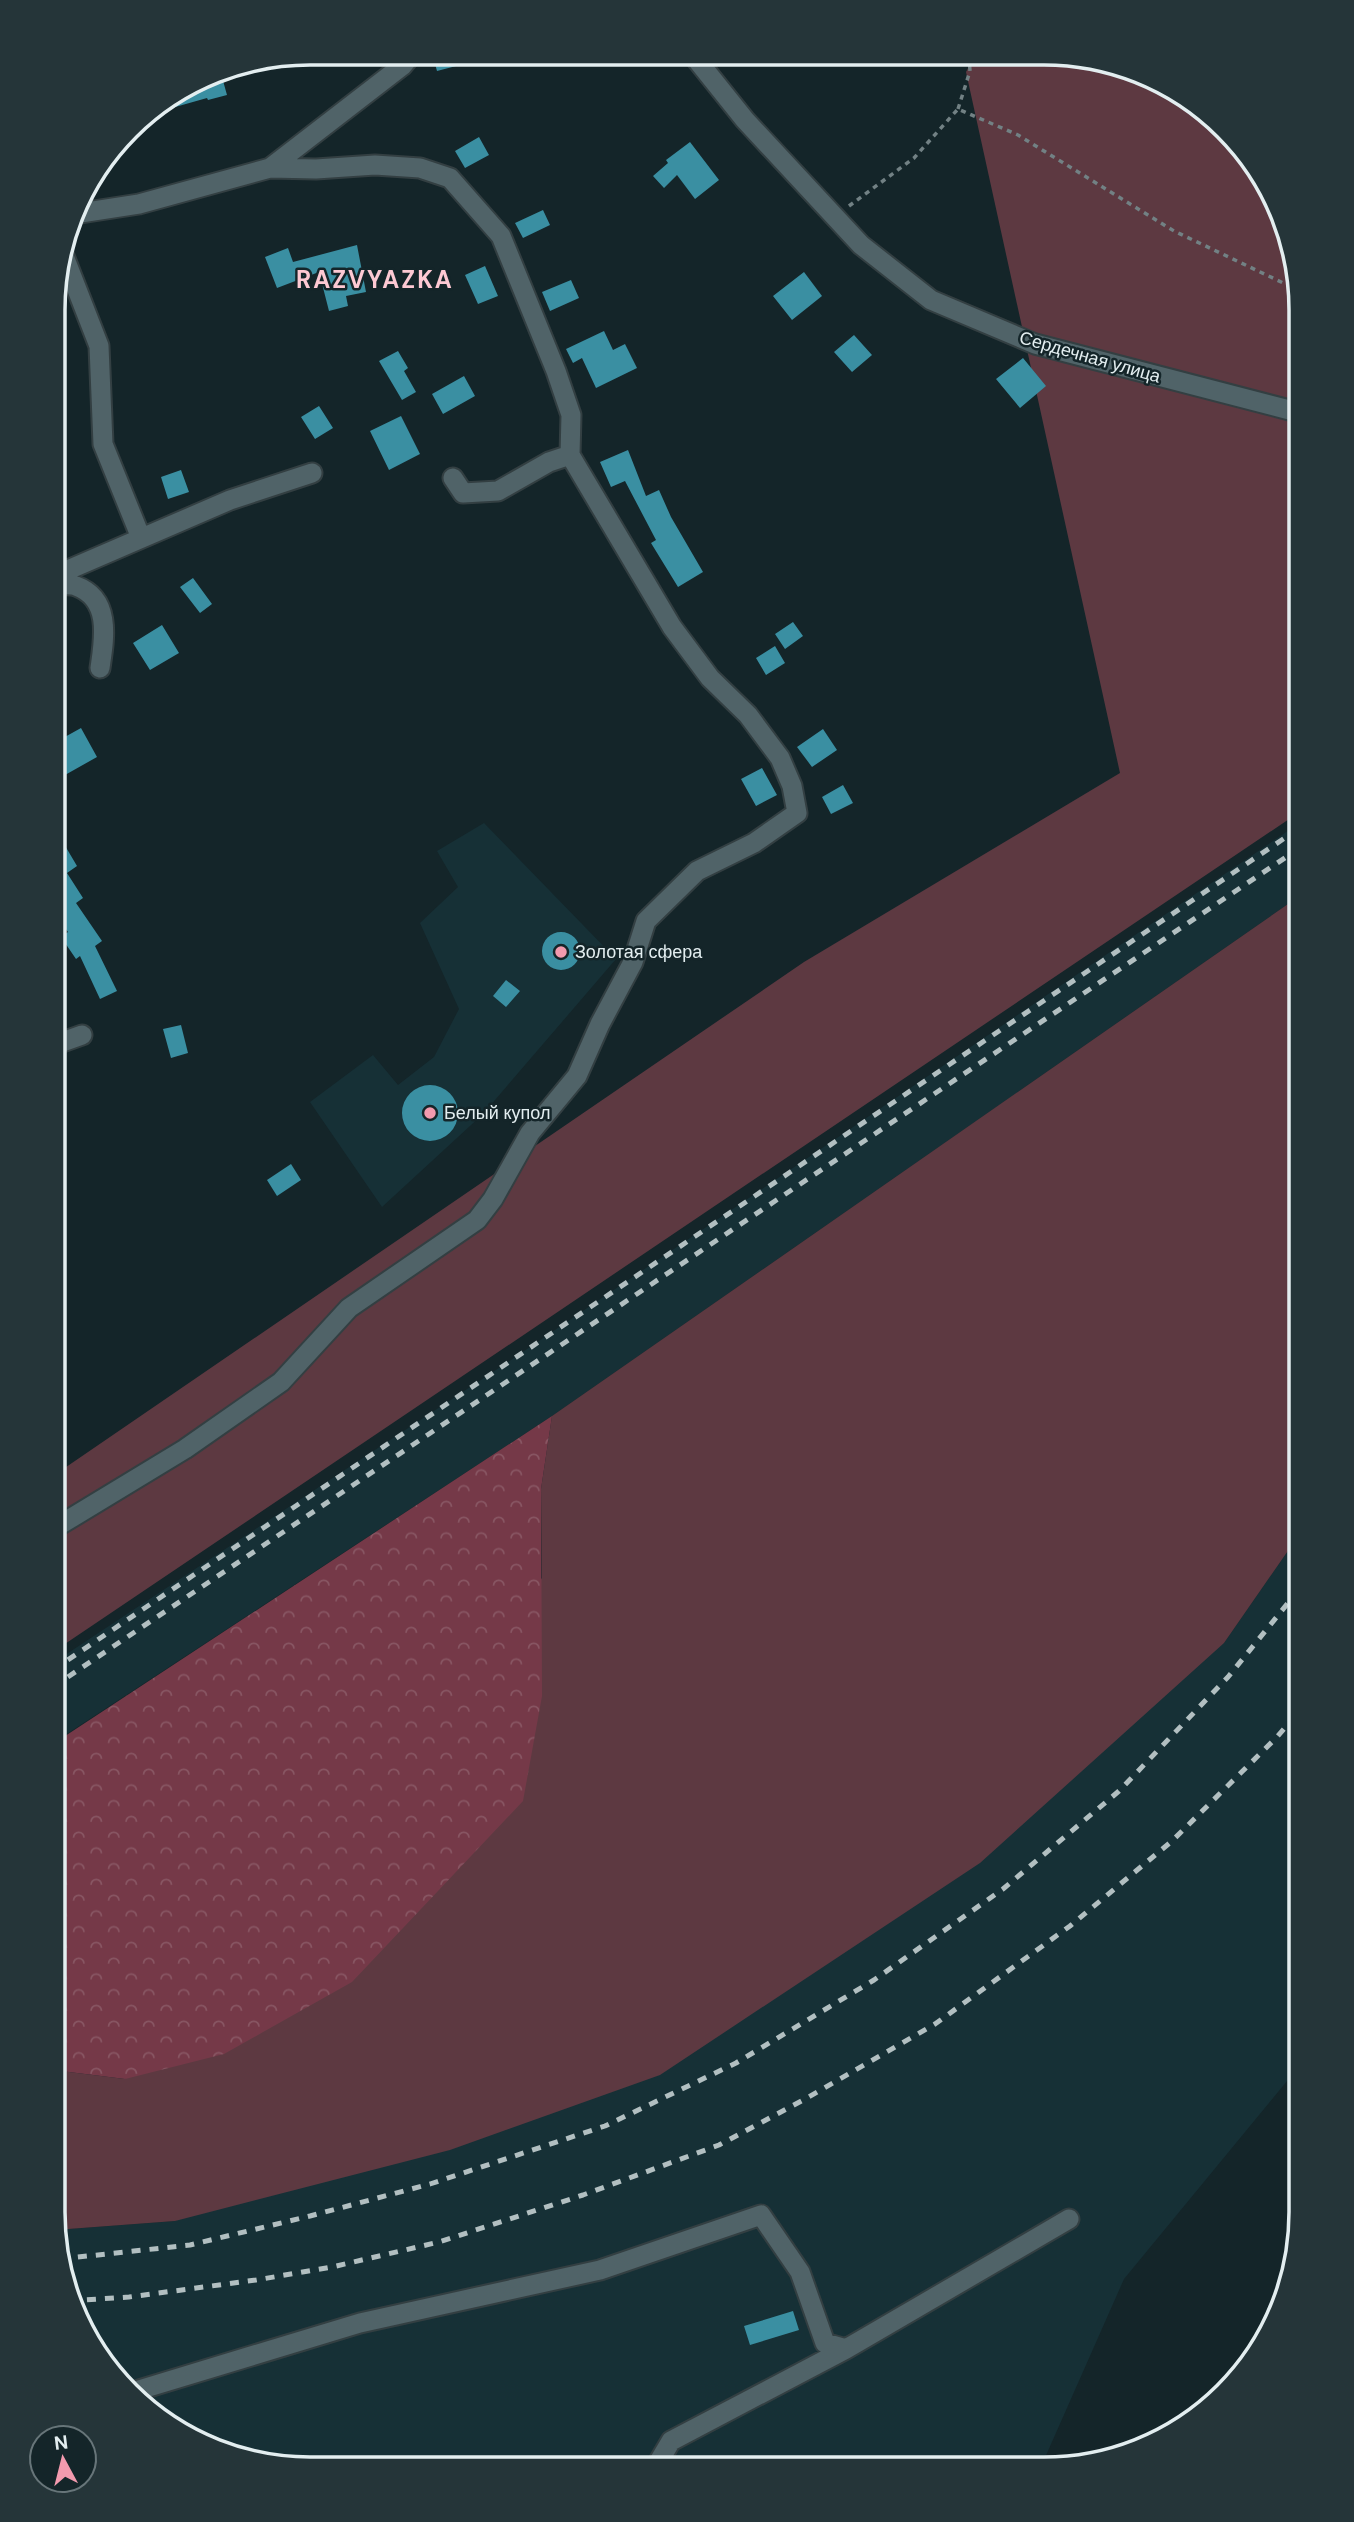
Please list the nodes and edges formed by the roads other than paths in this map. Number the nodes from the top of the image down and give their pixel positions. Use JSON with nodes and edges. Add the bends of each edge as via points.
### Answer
{"nodes":[{"id":1,"x":392,"y":65,"type":"edge"},
{"id":2,"x":400,"y":65,"type":"edge"},
{"id":3,"x":701,"y":65,"type":"edge"},
{"id":4,"x":389,"y":76,"type":"junction"},
{"id":5,"x":270,"y":168,"type":"junction"},
{"id":6,"x":86,"y":212,"type":"edge"},
{"id":7,"x":69,"y":268,"type":"edge"},
{"id":8,"x":1289,"y":410,"type":"edge"},
{"id":9,"x":570,"y":455,"type":"junction"},
{"id":10,"x":312,"y":473,"type":"dead end"},
{"id":11,"x":453,"y":478,"type":"dead end"},
{"id":12,"x":141,"y":538,"type":"junction"},
{"id":13,"x":65,"y":571,"type":"edge"},
{"id":14,"x":65,"y":585,"type":"edge"},
{"id":15,"x":100,"y":668,"type":"dead end"},
{"id":16,"x":82,"y":1035,"type":"dead end"},
{"id":17,"x":65,"y":1041,"type":"edge"},
{"id":18,"x":65,"y":1522,"type":"edge"},
{"id":19,"x":1069,"y":2219,"type":"dead end"},
{"id":20,"x":846,"y":2349,"type":"junction"},
{"id":21,"x":141,"y":2389,"type":"edge"},
{"id":22,"x":662,"y":2457,"type":"edge"}],
"edges":[{"from":1,"to":4,"type":"street"},
{"from":2,"to":4,"type":"street"},
{"from":3,"to":8,"type":"street","name":"Сердечная улица","via":[[745,120],[861,245],[931,300],[1035,344]]},
{"from":4,"to":5,"type":"street"},
{"from":5,"to":6,"type":"street","via":[[139,204]]},
{"from":5,"to":9,"type":"street","via":[[375,165],[420,168],[450,178],[501,236],[570,415]]},
{"from":7,"to":12,"type":"street","via":[[99,346],[103,444]]},
{"from":9,"to":11,"type":"street","via":[[549,461],[498,491],[463,493]]},
{"from":9,"to":18,"type":"street","via":[[672,627],[780,758],[797,813],[754,843],[697,871],[646,921],[634,962],[576,1076],[530,1133],[477,1220],[349,1308],[281,1382],[185,1450]]},
{"from":10,"to":12,"type":"street","via":[[230,500]]},
{"from":12,"to":13,"type":"street"},
{"from":14,"to":15,"type":"street","via":[[95,598],[106,626]]},
{"from":16,"to":17,"type":"street"},
{"from":19,"to":20,"type":"street"},
{"from":20,"to":21,"type":"street","via":[[825,2343],[800,2272],[761,2215],[600,2270],[360,2323]]},
{"from":20,"to":22,"type":"street","via":[[671,2441]]}]}
